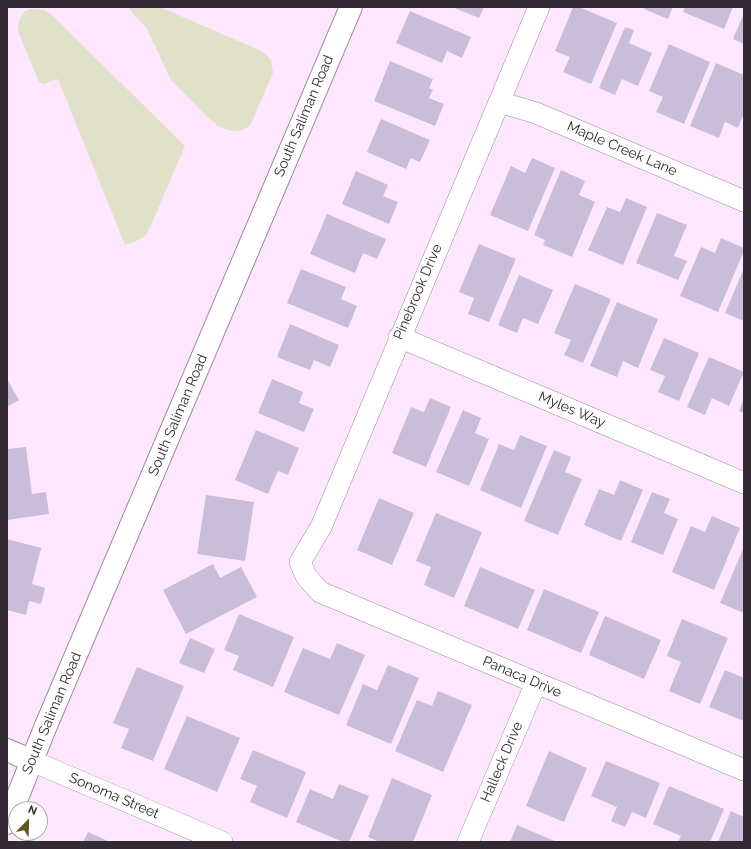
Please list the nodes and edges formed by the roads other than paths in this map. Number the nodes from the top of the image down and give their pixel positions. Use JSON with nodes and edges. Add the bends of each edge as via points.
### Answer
{"nodes":[{"id":1,"x":351,"y":7,"type":"edge"},
{"id":2,"x":539,"y":7,"type":"edge"},
{"id":3,"x":499,"y":102,"type":"junction"},
{"id":4,"x":744,"y":201,"type":"edge"},
{"id":5,"x":399,"y":337,"type":"junction"},
{"id":6,"x":744,"y":483,"type":"edge"},
{"id":7,"x":306,"y":576,"type":"joint"},
{"id":8,"x":536,"y":683,"type":"junction"},
{"id":9,"x":7,"y":750,"type":"edge"},
{"id":10,"x":32,"y":761,"type":"junction"},
{"id":11,"x":744,"y":770,"type":"edge"},
{"id":12,"x":7,"y":823,"type":"edge"},
{"id":13,"x":222,"y":842,"type":"edge"},
{"id":14,"x":468,"y":842,"type":"edge"}],
"edges":[{"from":1,"to":10,"type":"street","name":"South Saliman Road"},
{"from":2,"to":3,"type":"street","name":"Pinebrook Drive"},
{"from":3,"to":4,"type":"street","name":"Maple Creek Lane","via":[[536,113]]},
{"from":3,"to":5,"type":"street","name":"Pinebrook Drive"},
{"from":5,"to":6,"type":"street","name":"Myles Way"},
{"from":5,"to":7,"type":"street","name":"Pinebrook Drive","via":[[321,527],[300,562]]},
{"from":7,"to":8,"type":"street","name":"Panaca Drive","via":[[320,592]]},
{"from":8,"to":11,"type":"street","name":"Panaca Drive"},
{"from":8,"to":14,"type":"street","name":"Halleck Drive"},
{"from":9,"to":10,"type":"street","name":"Sonoma Street"},
{"from":10,"to":12,"type":"street","name":"South Saliman Road"},
{"from":10,"to":13,"type":"street","name":"Sonoma Street"}]}
